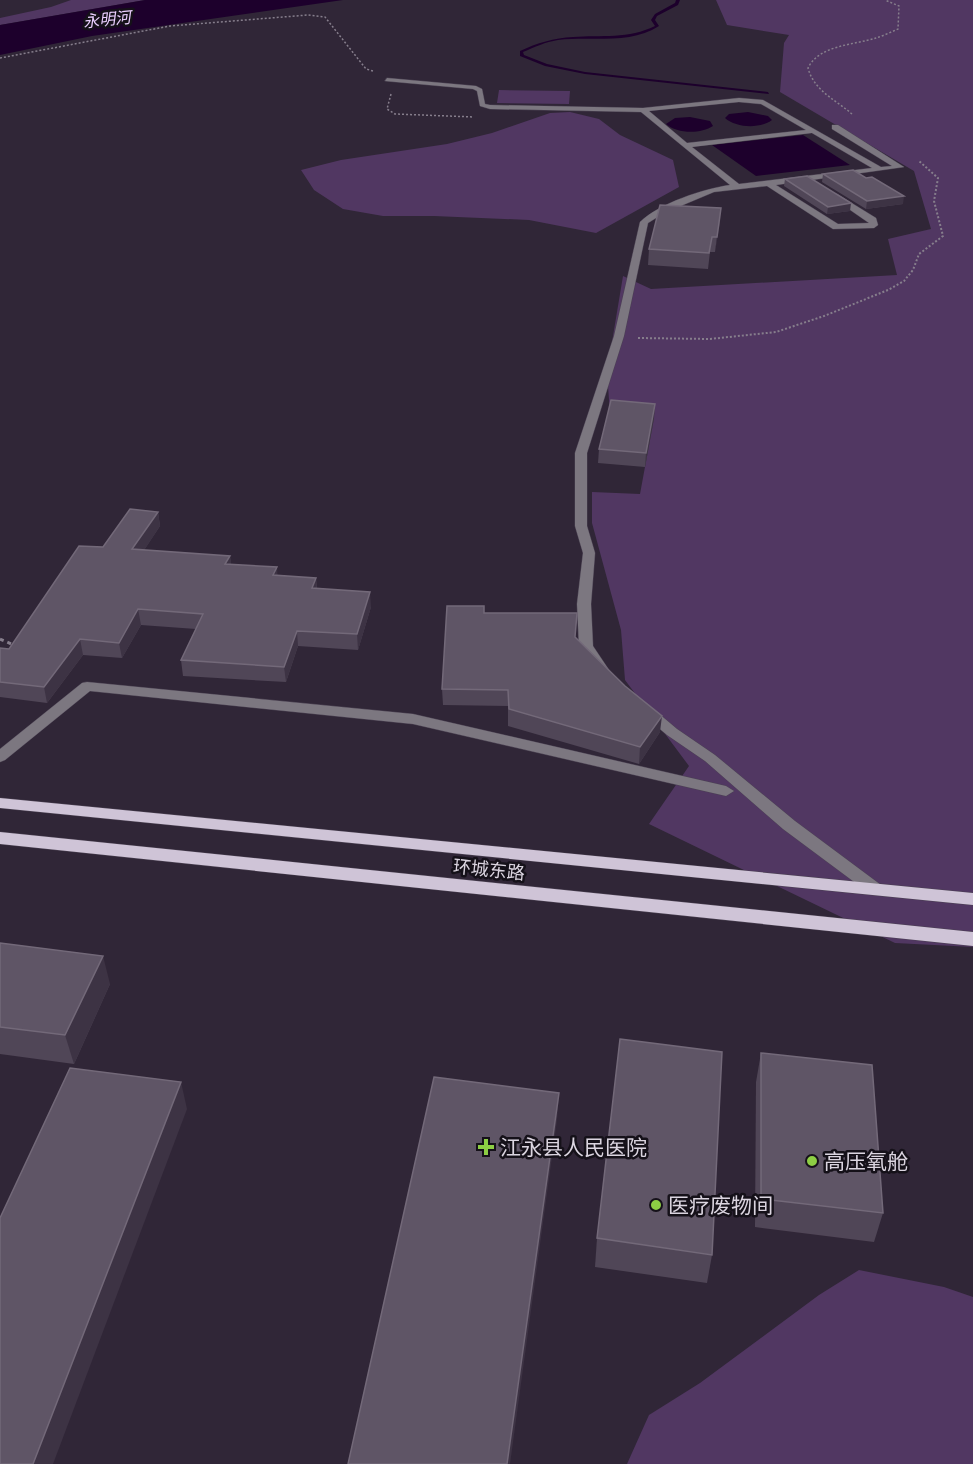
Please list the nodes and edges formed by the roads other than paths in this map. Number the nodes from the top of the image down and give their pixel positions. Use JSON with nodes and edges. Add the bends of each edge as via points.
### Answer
{"nodes":[{"id":1,"x":387,"y":80,"type":"road end"},
{"id":2,"x":643,"y":110,"type":"junction"},
{"id":3,"x":835,"y":127,"type":"dead end"},
{"id":4,"x":813,"y":131,"type":"junction"},
{"id":5,"x":686,"y":145,"type":"junction"},
{"id":6,"x":879,"y":169,"type":"junction"},
{"id":7,"x":807,"y":178,"type":"junction"},
{"id":8,"x":768,"y":183,"type":"junction"},
{"id":9,"x":817,"y":184,"type":"edge"},
{"id":10,"x":737,"y":187,"type":"junction"},
{"id":11,"x":826,"y":190,"type":"edge"},
{"id":12,"x":610,"y":678,"type":"edge"},
{"id":13,"x":638,"y":703,"type":"edge"},
{"id":14,"x":0,"y":758,"type":"edge"},
{"id":15,"x":726,"y":791,"type":"dead end"},
{"id":16,"x":0,"y":803,"type":"edge"},
{"id":17,"x":0,"y":838,"type":"edge"},
{"id":18,"x":874,"y":890,"type":"junction"},
{"id":19,"x":973,"y":900,"type":"edge"},
{"id":20,"x":973,"y":939,"type":"edge"}],
"edges":[{"from":1,"to":2,"type":"lane","via":[[474,87],[480,90],[482,105],[490,107]]},
{"from":2,"to":4,"type":"lane","via":[[755,101]]},
{"from":2,"to":5,"type":"lane"},
{"from":3,"to":6,"type":"lane","via":[[900,167]]},
{"from":4,"to":5,"type":"lane"},
{"from":4,"to":6,"type":"lane"},
{"from":5,"to":10,"type":"lane"},
{"from":6,"to":7,"type":"lane"},
{"from":7,"to":8,"type":"lane"},
{"from":7,"to":9,"type":"lane"},
{"from":8,"to":10,"type":"lane"},
{"from":8,"to":11,"type":"lane","via":[[836,227],[874,225],[873,220]]},
{"from":10,"to":12,"type":"lane","via":[[700,194],[644,222],[619,336],[581,453],[581,526],[589,553],[584,604],[586,646]]},
{"from":13,"to":18,"type":"lane"},
{"from":14,"to":15,"type":"lane","via":[[87,686],[413,719]]},
{"from":16,"to":18,"type":"main road","name":"环城东路"},
{"from":17,"to":20,"type":"main road","name":"环城东路"},
{"from":18,"to":19,"type":"main road","name":"环城东路"}]}
